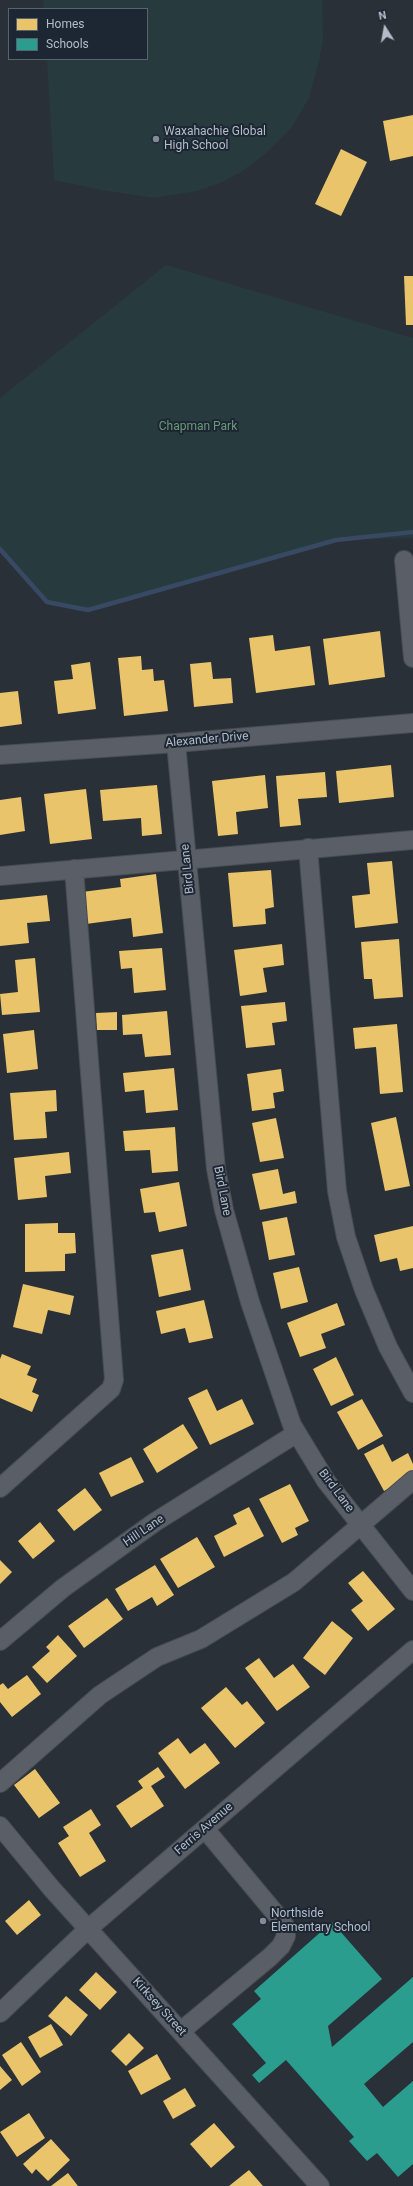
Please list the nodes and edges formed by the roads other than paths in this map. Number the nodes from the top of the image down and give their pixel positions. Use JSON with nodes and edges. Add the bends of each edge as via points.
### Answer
{"nodes":[{"id":1,"x":404,"y":560,"type":"dead end"},
{"id":2,"x":413,"y":658,"type":"edge"},
{"id":3,"x":413,"y":723,"type":"edge"},
{"id":4,"x":176,"y":743,"type":"junction"},
{"id":5,"x":0,"y":755,"type":"edge"},
{"id":6,"x":413,"y":840,"type":"edge"},
{"id":7,"x":308,"y":848,"type":"junction"},
{"id":8,"x":187,"y":858,"type":"junction"},
{"id":9,"x":74,"y":869,"type":"junction"},
{"id":10,"x":0,"y":876,"type":"edge"},
{"id":11,"x":413,"y":1393,"type":"edge"},
{"id":12,"x":297,"y":1433,"type":"junction"},
{"id":13,"x":413,"y":1480,"type":"edge"},
{"id":14,"x":0,"y":1488,"type":"edge"},
{"id":15,"x":361,"y":1525,"type":"junction"},
{"id":16,"x":413,"y":1590,"type":"edge"},
{"id":17,"x":0,"y":1641,"type":"edge"},
{"id":18,"x":413,"y":1650,"type":"edge"},
{"id":19,"x":0,"y":1783,"type":"edge"},
{"id":20,"x":0,"y":1826,"type":"edge"},
{"id":21,"x":204,"y":1829,"type":"junction"},
{"id":22,"x":89,"y":1928,"type":"junction"},
{"id":23,"x":0,"y":2013,"type":"edge"},
{"id":24,"x":181,"y":2031,"type":"junction"},
{"id":25,"x":320,"y":2186,"type":"edge"}],
"edges":[{"from":1,"to":2,"type":"street"},
{"from":3,"to":4,"type":"street","name":"Alexander Drive"},
{"from":4,"to":5,"type":"street","name":"Alexander Drive"},
{"from":4,"to":8,"type":"street","name":"Bird Lane"},
{"from":6,"to":7,"type":"street"},
{"from":7,"to":8,"type":"street"},
{"from":7,"to":11,"type":"street","via":[[337,1191],[346,1237],[364,1290],[388,1347]]},
{"from":8,"to":9,"type":"street"},
{"from":8,"to":12,"type":"street","name":"Bird Lane","via":[[216,1169],[224,1210],[250,1302]]},
{"from":9,"to":10,"type":"street"},
{"from":9,"to":14,"type":"street","via":[[114,1380],[111,1390]]},
{"from":12,"to":15,"type":"street","name":"Bird Lane","via":[[326,1481]]},
{"from":12,"to":17,"type":"street","name":"Hill Lane","via":[[155,1522],[63,1588]]},
{"from":13,"to":15,"type":"street"},
{"from":15,"to":16,"type":"street","name":"Bird Lane"},
{"from":15,"to":19,"type":"street","via":[[294,1582],[201,1639],[157,1657],[100,1695]]},
{"from":18,"to":21,"type":"street","name":"Ferris Avenue"},
{"from":20,"to":22,"type":"street","name":"Kirksey Street"},
{"from":21,"to":22,"type":"street","name":"Ferris Avenue"},
{"from":21,"to":24,"type":"street","via":[[280,1919],[285,1926],[286,1936],[270,1958]]},
{"from":22,"to":23,"type":"street","name":"Ferris Avenue"},
{"from":22,"to":24,"type":"street","name":"Kirksey Street"},
{"from":24,"to":25,"type":"street","name":"Kirksey Street"}]}
